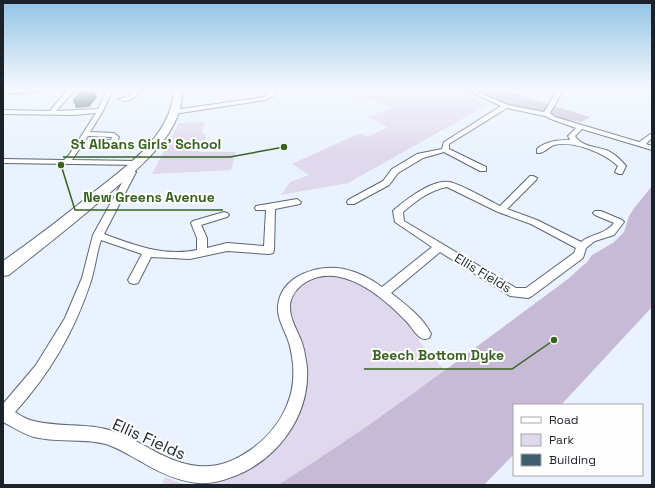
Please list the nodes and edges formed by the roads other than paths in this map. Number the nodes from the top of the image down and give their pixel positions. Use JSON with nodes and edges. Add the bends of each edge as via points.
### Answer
{"nodes":[{"id":1,"x":100,"y":111,"type":"edge"},
{"id":2,"x":3,"y":112,"type":"edge"},
{"id":3,"x":52,"y":112,"type":"joint"},
{"id":4,"x":63,"y":112,"type":"edge"},
{"id":5,"x":174,"y":112,"type":"edge"},
{"id":6,"x":497,"y":112,"type":"edge"},
{"id":7,"x":531,"y":112,"type":"edge"},
{"id":8,"x":547,"y":114,"type":"joint"},
{"id":9,"x":582,"y":127,"type":"junction"},
{"id":10,"x":85,"y":134,"type":"junction"},
{"id":11,"x":652,"y":135,"type":"edge"},
{"id":12,"x":92,"y":142,"type":"dead end"},
{"id":13,"x":575,"y":142,"type":"junction"},
{"id":14,"x":641,"y":144,"type":"junction"},
{"id":15,"x":652,"y":148,"type":"edge"},
{"id":16,"x":445,"y":150,"type":"junction"},
{"id":17,"x":540,"y":151,"type":"dead end"},
{"id":18,"x":3,"y":161,"type":"edge"},
{"id":19,"x":66,"y":162,"type":"junction"},
{"id":20,"x":135,"y":167,"type":"junction"},
{"id":21,"x":483,"y":169,"type":"dead end"},
{"id":22,"x":619,"y":172,"type":"dead end"},
{"id":23,"x":533,"y":178,"type":"dead end"},
{"id":24,"x":297,"y":202,"type":"dead end"},
{"id":25,"x":351,"y":202,"type":"dead end"},
{"id":26,"x":270,"y":207,"type":"junction"},
{"id":27,"x":259,"y":208,"type":"dead end"},
{"id":28,"x":501,"y":210,"type":"junction"},
{"id":29,"x":598,"y":213,"type":"dead end"},
{"id":30,"x":224,"y":215,"type":"dead end"},
{"id":31,"x":98,"y":235,"type":"junction"},
{"id":32,"x":581,"y":246,"type":"junction"},
{"id":33,"x":439,"y":247,"type":"junction"},
{"id":34,"x":202,"y":251,"type":"junction"},
{"id":35,"x":148,"y":253,"type":"junction"},
{"id":36,"x":3,"y":270,"type":"edge"},
{"id":37,"x":134,"y":280,"type":"dead end"},
{"id":38,"x":382,"y":294,"type":"junction"},
{"id":39,"x":425,"y":334,"type":"dead end"},
{"id":40,"x":3,"y":414,"type":"edge"}],
"edges":[{"from":1,"to":10,"type":"street"},
{"from":2,"to":3,"type":"street"},
{"from":3,"to":4,"type":"street"},
{"from":5,"to":20,"type":"main road"},
{"from":6,"to":16,"type":"street","via":[[446,143]]},
{"from":7,"to":8,"type":"street"},
{"from":8,"to":9,"type":"street"},
{"from":9,"to":13,"type":"street","via":[[571,136]]},
{"from":9,"to":14,"type":"street"},
{"from":10,"to":12,"type":"street","via":[[116,137],[116,141]]},
{"from":10,"to":19,"type":"street"},
{"from":11,"to":14,"type":"street"},
{"from":13,"to":17,"type":"street","via":[[558,142],[543,147]]},
{"from":13,"to":22,"type":"street","via":[[614,158],[622,166]]},
{"from":14,"to":15,"type":"street"},
{"from":16,"to":21,"type":"street"},
{"from":16,"to":25,"type":"street","via":[[420,156],[395,171],[386,183]]},
{"from":18,"to":19,"type":"street"},
{"from":19,"to":20,"type":"street"},
{"from":20,"to":31,"type":"street"},
{"from":20,"to":36,"type":"main road"},
{"from":23,"to":28,"type":"street"},
{"from":24,"to":26,"type":"street"},
{"from":26,"to":27,"type":"street"},
{"from":26,"to":34,"type":"street","via":[[270,250],[227,247]]},
{"from":28,"to":32,"type":"street","name":"Ellis Fields","via":[[534,222]]},
{"from":28,"to":33,"type":"street","name":"Ellis Fields","via":[[448,184],[429,190],[398,211],[400,222]]},
{"from":29,"to":32,"type":"street","name":"Ellis Fields","via":[[619,222],[606,236],[594,238]]},
{"from":30,"to":34,"type":"street","via":[[196,223],[202,238]]},
{"from":31,"to":35,"type":"street"},
{"from":31,"to":40,"type":"street","via":[[85,283],[63,333],[26,391]]},
{"from":32,"to":33,"type":"street","name":"Ellis Fields","via":[[579,255],[528,293],[514,292]]},
{"from":33,"to":38,"type":"street"},
{"from":34,"to":35,"type":"street","via":[[190,255]]},
{"from":35,"to":37,"type":"street"},
{"from":38,"to":39,"type":"street","name":"Ellis Fields","via":[[410,316]]},
{"from":38,"to":40,"type":"street","name":"Ellis Fields","via":[[350,275],[332,272],[307,276],[289,291],[283,314],[300,363],[299,390],[295,406],[286,425],[265,450],[234,469],[202,475],[182,473],[107,437],[33,428]]}]}
